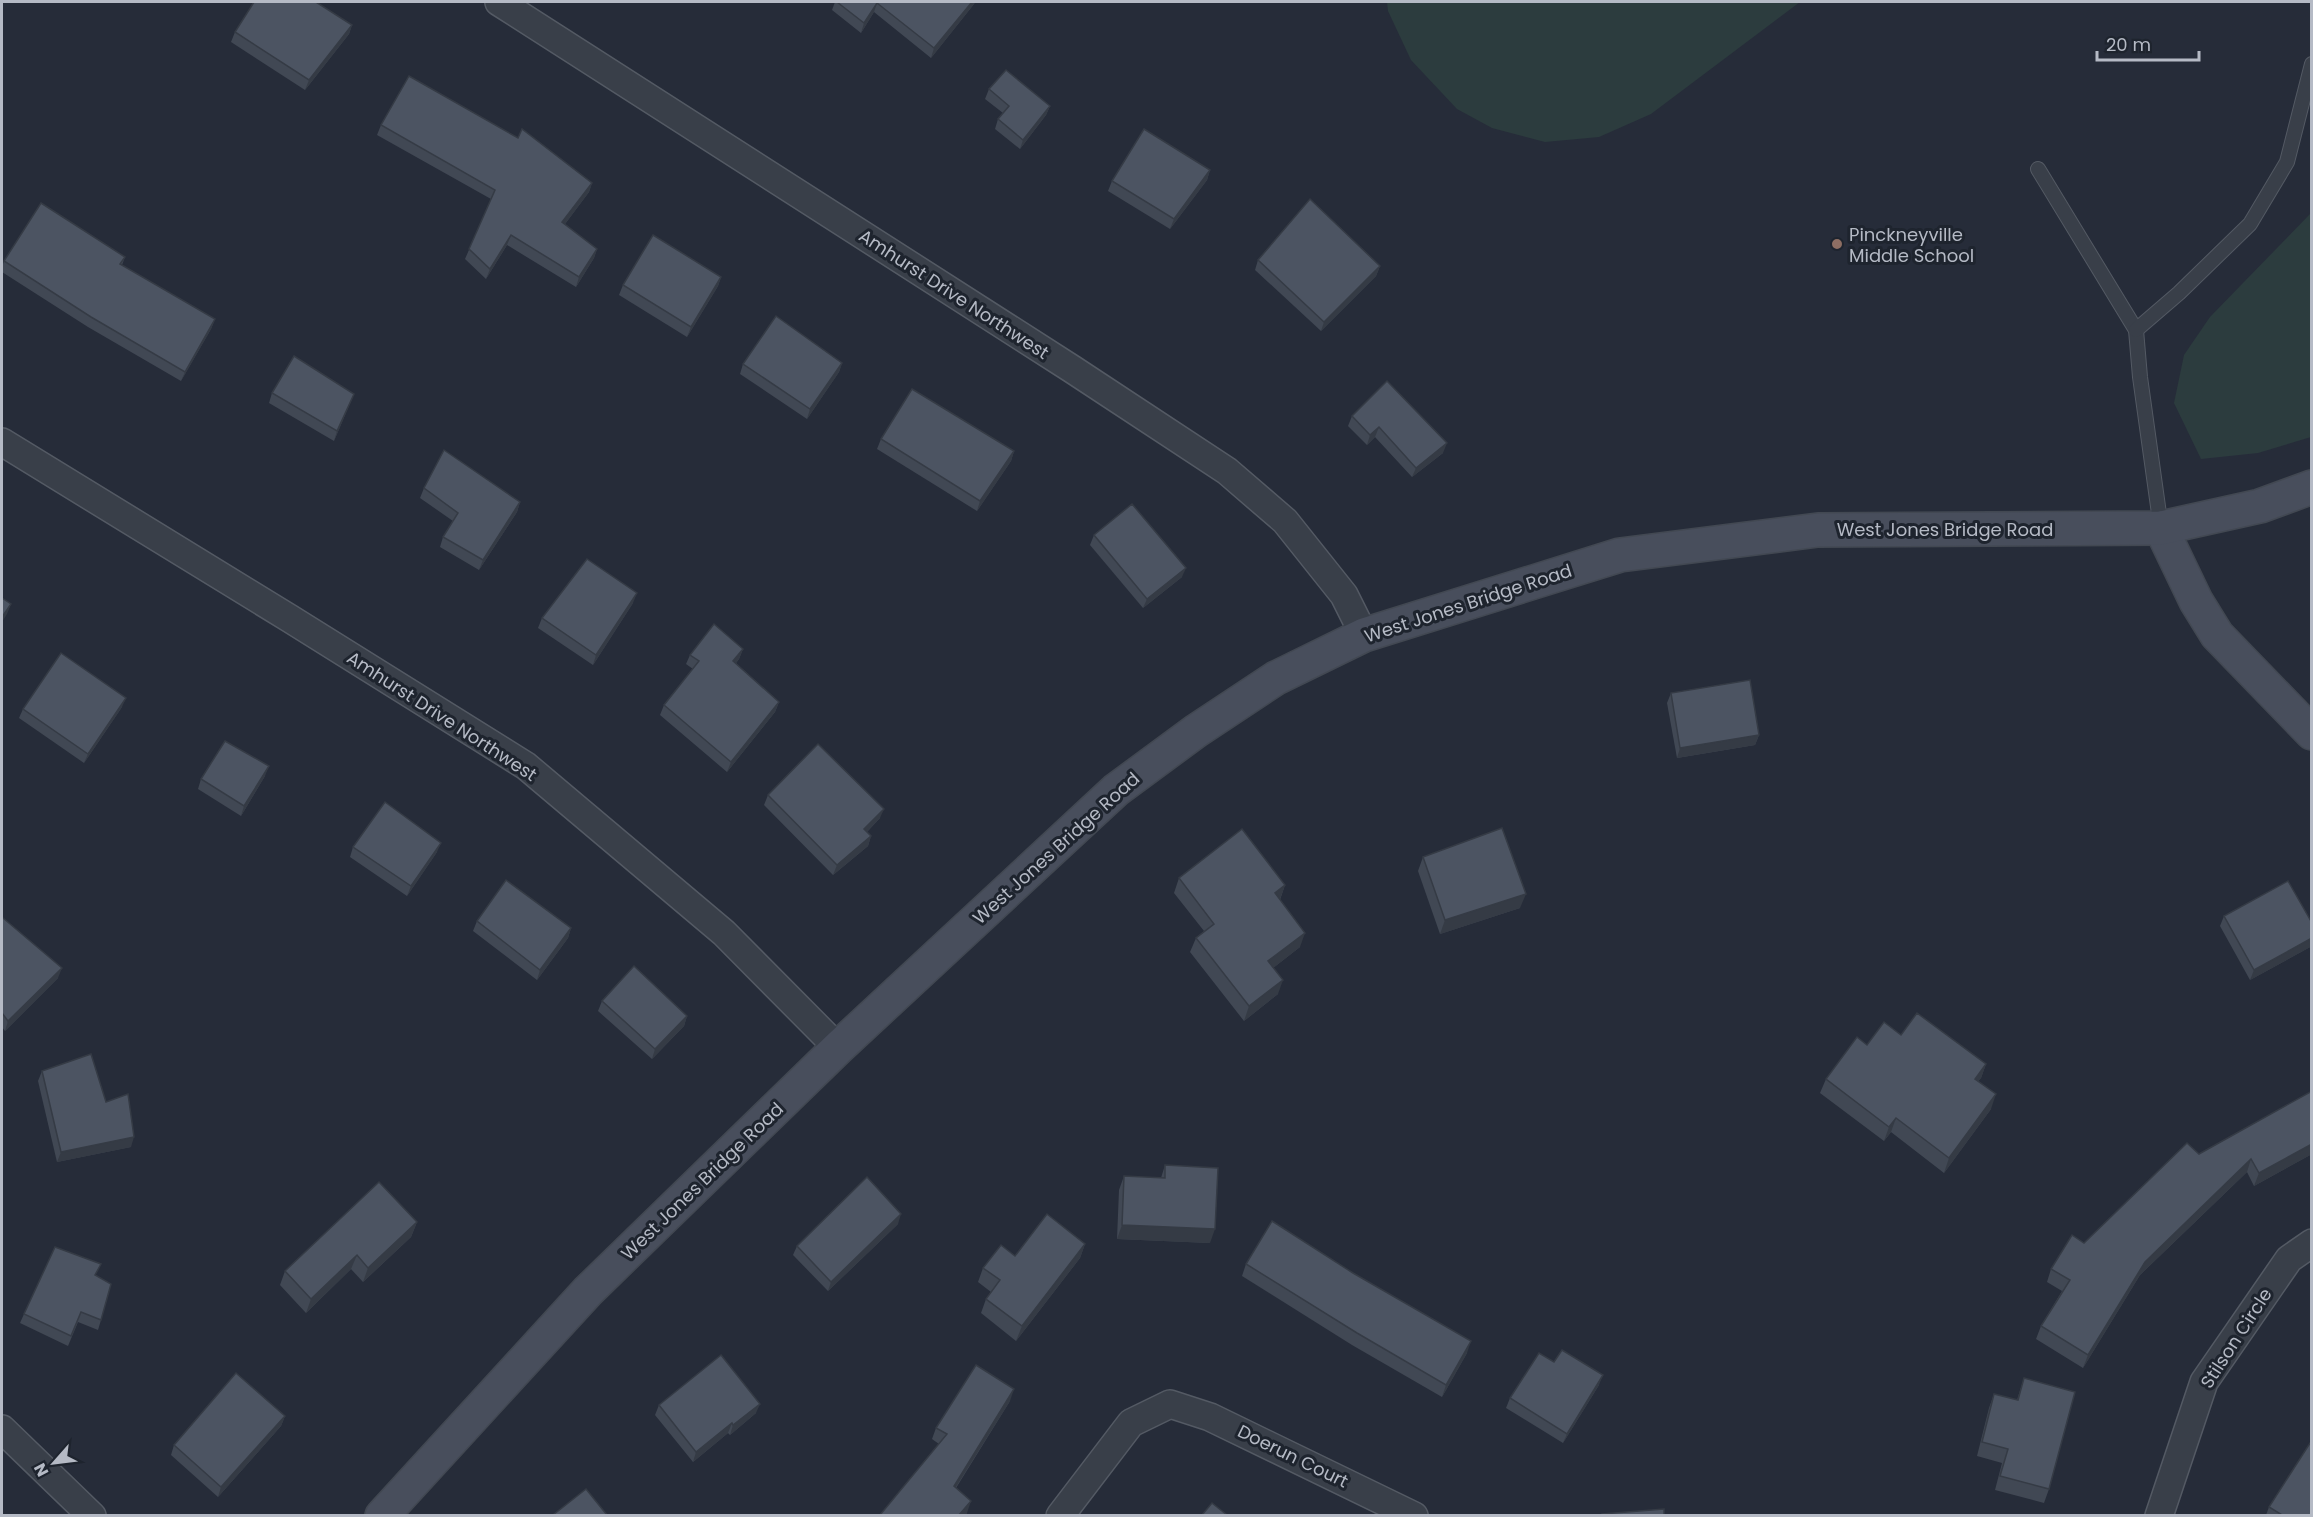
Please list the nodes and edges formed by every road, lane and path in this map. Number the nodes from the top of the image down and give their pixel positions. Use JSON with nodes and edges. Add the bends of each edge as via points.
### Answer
{"nodes":[{"id":1,"x":499,"y":2,"type":"edge"},
{"id":2,"x":2312,"y":64,"type":"edge"},
{"id":3,"x":2038,"y":169,"type":"dead end"},
{"id":4,"x":2136,"y":330,"type":"junction"},
{"id":5,"x":2,"y":442,"type":"edge"},
{"id":6,"x":2312,"y":487,"type":"edge"},
{"id":7,"x":2160,"y":528,"type":"junction"},
{"id":8,"x":1364,"y":635,"type":"junction"},
{"id":9,"x":2312,"y":734,"type":"edge"},
{"id":10,"x":838,"y":1047,"type":"junction"},
{"id":11,"x":2312,"y":1243,"type":"edge"},
{"id":12,"x":2,"y":1429,"type":"edge"},
{"id":13,"x":92,"y":1515,"type":"edge"},
{"id":14,"x":382,"y":1515,"type":"edge"},
{"id":15,"x":1060,"y":1515,"type":"edge"},
{"id":16,"x":1413,"y":1515,"type":"edge"},
{"id":17,"x":2159,"y":1515,"type":"edge"}],
"edges":[{"from":1,"to":8,"type":"street","name":"Amhurst Drive Northwest","via":[[1227,471],[1285,520],[1344,595]]},
{"from":2,"to":4,"type":"lane","via":[[2287,162],[2250,224]]},
{"from":3,"to":4,"type":"lane"},
{"from":4,"to":7,"type":"lane"},
{"from":5,"to":10,"type":"street","name":"Amhurst Drive Northwest","via":[[526,766],[724,933]]},
{"from":6,"to":7,"type":"street","name":"West Jones Bridge Road","via":[[2260,506]]},
{"from":7,"to":8,"type":"street","name":"West Jones Bridge Road","via":[[1818,530],[1620,555]]},
{"from":7,"to":9,"type":"street","via":[[2217,635]]},
{"from":8,"to":10,"type":"street","name":"West Jones Bridge Road","via":[[1276,678],[1116,790]]},
{"from":10,"to":14,"type":"street","name":"West Jones Bridge Road","via":[[588,1291]]},
{"from":11,"to":17,"type":"street","name":"Stilson Circle","via":[[2289,1259],[2204,1382]]},
{"from":12,"to":13,"type":"street"},
{"from":15,"to":16,"type":"street","name":"Doerun Court","via":[[1131,1423],[1170,1404],[1210,1417]]}]}
